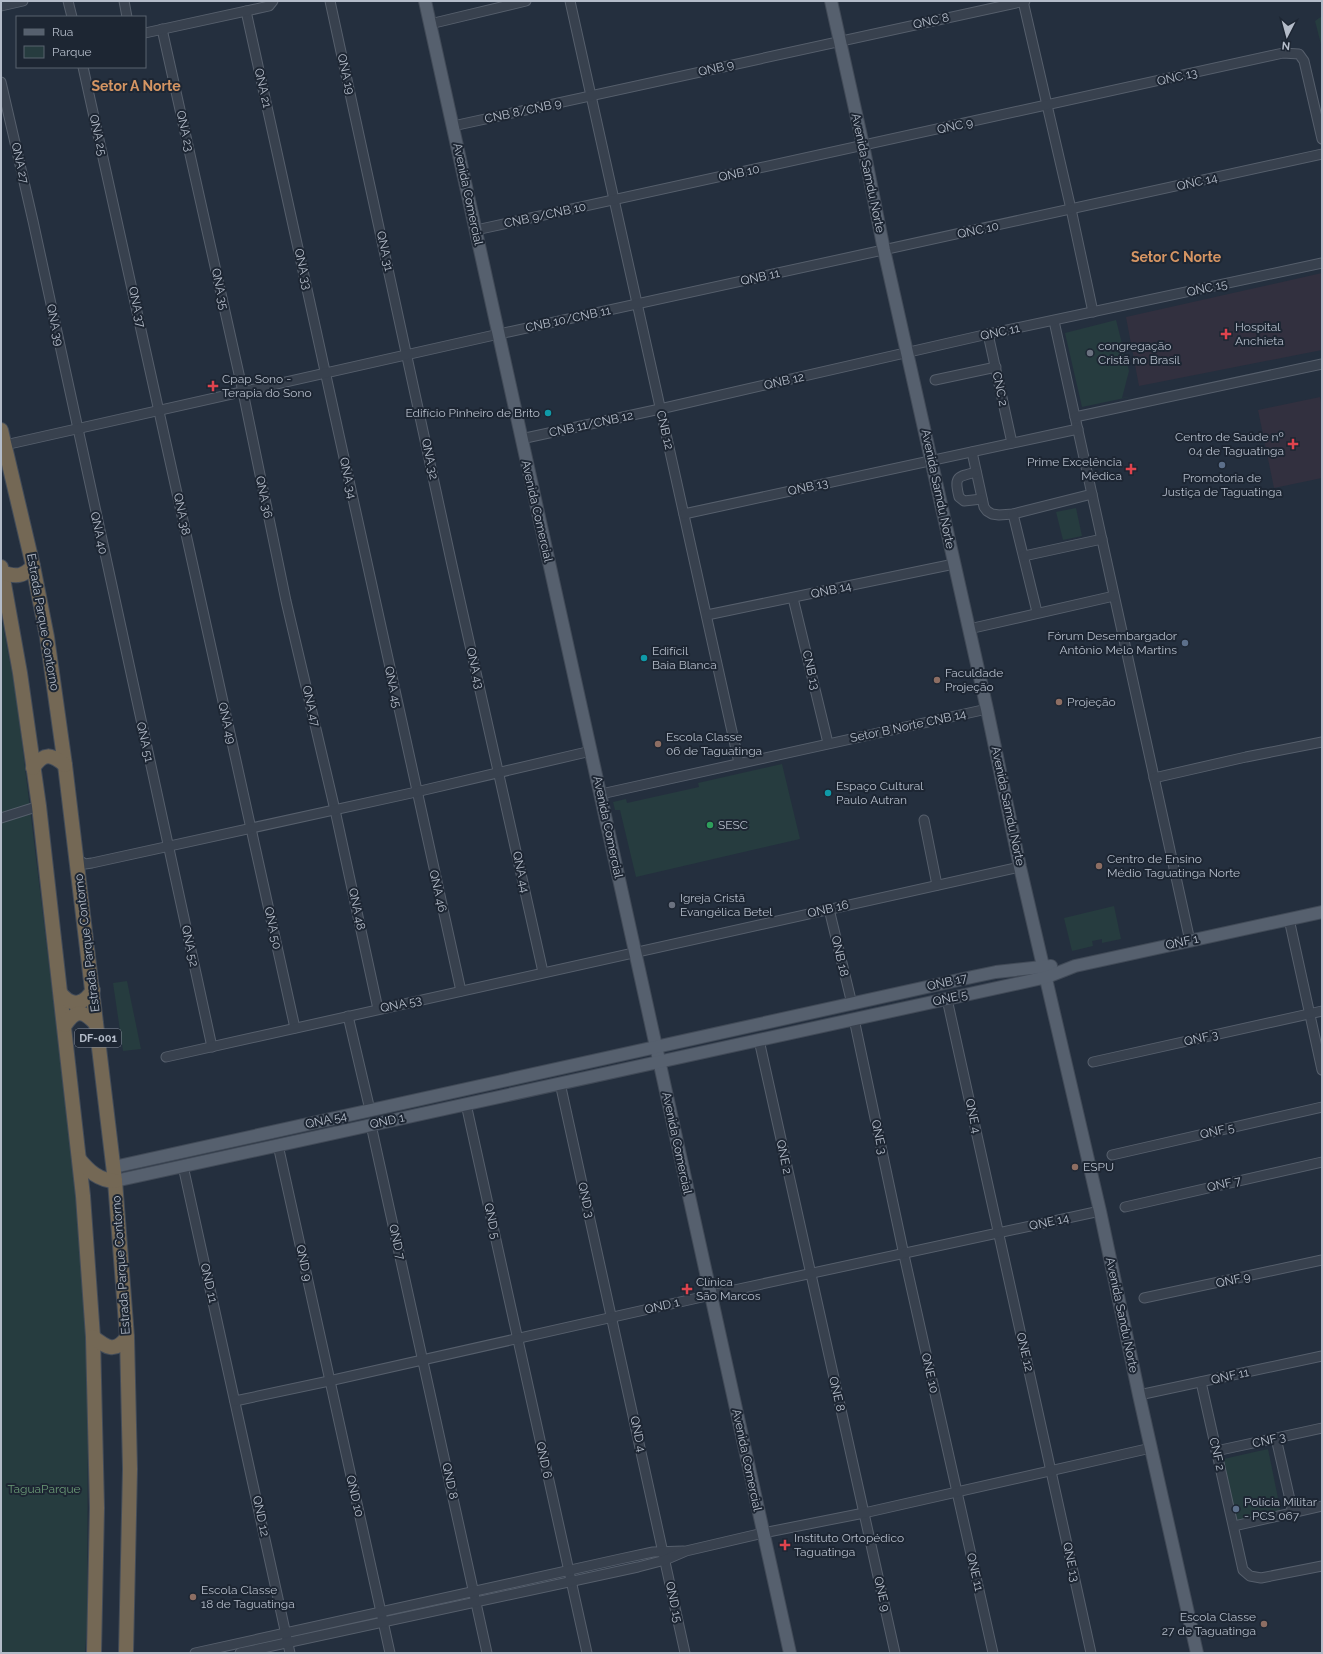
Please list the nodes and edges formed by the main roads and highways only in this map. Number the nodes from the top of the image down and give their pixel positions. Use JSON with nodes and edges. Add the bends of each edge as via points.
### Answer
{"nodes":[{"id":1,"x":425,"y":1,"type":"edge"},
{"id":2,"x":831,"y":1,"type":"edge"},
{"id":3,"x":1,"y":430,"type":"edge"},
{"id":4,"x":34,"y":566,"type":"junction"},
{"id":5,"x":2,"y":570,"type":"edge"},
{"id":6,"x":65,"y":765,"type":"junction"},
{"id":7,"x":33,"y":768,"type":"junction"},
{"id":8,"x":1322,"y":912,"type":"edge"},
{"id":9,"x":996,"y":972,"type":"junction"},
{"id":10,"x":1045,"y":972,"type":"junction"},
{"id":11,"x":972,"y":977,"type":"junction"},
{"id":12,"x":997,"y":987,"type":"junction"},
{"id":13,"x":93,"y":990,"type":"junction"},
{"id":14,"x":976,"y":992,"type":"junction"},
{"id":15,"x":60,"y":994,"type":"junction"},
{"id":16,"x":96,"y":1024,"type":"junction"},
{"id":17,"x":64,"y":1025,"type":"junction"},
{"id":18,"x":747,"y":1027,"type":"junction"},
{"id":19,"x":755,"y":1041,"type":"junction"},
{"id":20,"x":656,"y":1046,"type":"junction"},
{"id":21,"x":598,"y":1059,"type":"junction"},
{"id":22,"x":660,"y":1062,"type":"junction"},
{"id":23,"x":601,"y":1074,"type":"junction"},
{"id":24,"x":425,"y":1098,"type":"junction"},
{"id":25,"x":406,"y":1102,"type":"junction"},
{"id":26,"x":426,"y":1113,"type":"junction"},
{"id":27,"x":410,"y":1116,"type":"junction"},
{"id":28,"x":153,"y":1158,"type":"junction"},
{"id":29,"x":79,"y":1159,"type":"junction"},
{"id":30,"x":155,"y":1172,"type":"junction"},
{"id":31,"x":114,"y":1174,"type":"junction"},
{"id":32,"x":93,"y":1337,"type":"junction"},
{"id":33,"x":127,"y":1337,"type":"junction"},
{"id":34,"x":94,"y":1653,"type":"edge"},
{"id":35,"x":126,"y":1653,"type":"edge"},
{"id":36,"x":790,"y":1653,"type":"edge"},
{"id":37,"x":1197,"y":1653,"type":"edge"}],
"edges":[{"from":1,"to":20,"type":"main road","name":"Avenida Comercial"},
{"from":2,"to":10,"type":"main road","name":"Avenida Samdu Norte"},
{"from":3,"to":4,"type":"highway","name":"Estrada Parque Contorno","number":"DF-001"},
{"from":4,"to":5,"type":"highway","via":[[17,576]]},
{"from":4,"to":6,"type":"highway","name":"Estrada Parque Contorno","number":"DF-001"},
{"from":5,"to":7,"type":"highway","number":"DF-001"},
{"from":6,"to":7,"type":"highway","via":[[55,758],[46,757],[40,759]]},
{"from":6,"to":13,"type":"highway","name":"Estrada Parque Contorno","number":"DF-001"},
{"from":7,"to":15,"type":"highway","number":"DF-001"},
{"from":8,"to":10,"type":"main road","name":"QNF 1"},
{"from":9,"to":10,"type":"main road","name":"QNB 17"},
{"from":9,"to":11,"type":"main road","name":"QNB 17"},
{"from":9,"to":12,"type":"main road","via":[[988,981],[990,986]]},
{"from":10,"to":12,"type":"main road","name":"QNE 5"},
{"from":10,"to":37,"type":"main road","name":"Avenida Sandu Norte"},
{"from":11,"to":14,"type":"main road","via":[[977,983]]},
{"from":11,"to":18,"type":"main road","name":"QNB 17"},
{"from":12,"to":14,"type":"main road","name":"QNE 5"},
{"from":13,"to":15,"type":"highway","via":[[87,998],[77,1003],[68,1002]]},
{"from":13,"to":16,"type":"highway","name":"Estrada Parque Contorno","number":"DF-001"},
{"from":14,"to":19,"type":"main road","name":"QNE 5"},
{"from":15,"to":17,"type":"highway","number":"DF-001"},
{"from":16,"to":17,"type":"highway","via":[[87,1015],[80,1013],[72,1016]]},
{"from":16,"to":31,"type":"highway","name":"Estrada Parque Contorno","number":"DF-001"},
{"from":17,"to":29,"type":"highway","number":"DF-001"},
{"from":18,"to":19,"type":"main road","via":[[746,1036]]},
{"from":18,"to":20,"type":"main road"},
{"from":19,"to":22,"type":"main road","name":"QND 1"},
{"from":20,"to":21,"type":"main road","name":"QNA 54"},
{"from":20,"to":22,"type":"main road","name":"Avenida Comercial"},
{"from":21,"to":23,"type":"main road","via":[[603,1065]]},
{"from":21,"to":24,"type":"main road","name":"QNA 54"},
{"from":22,"to":23,"type":"main road","name":"QND 1"},
{"from":22,"to":36,"type":"main road","name":"Avenida Comercial"},
{"from":23,"to":26,"type":"main road","name":"QND 1"},
{"from":24,"to":25,"type":"main road","name":"QNA 54"},
{"from":24,"to":26,"type":"main road","via":[[422,1106]]},
{"from":25,"to":27,"type":"main road","via":[[412,1108]]},
{"from":25,"to":28,"type":"main road","name":"QNA 54"},
{"from":26,"to":27,"type":"main road","name":"QND 1"},
{"from":27,"to":30,"type":"main road","name":"QND 1"},
{"from":28,"to":30,"type":"main road","via":[[151,1169]]},
{"from":28,"to":31,"type":"main road","name":"QNA 54"},
{"from":29,"to":31,"type":"highway","via":[[98,1177],[108,1180]]},
{"from":29,"to":32,"type":"highway","number":"DF-001"},
{"from":30,"to":31,"type":"main road","name":"QND 1"},
{"from":31,"to":33,"type":"highway","name":"Estrada Parque Contorno","number":"DF-001"},
{"from":32,"to":33,"type":"highway","via":[[102,1345],[111,1348],[121,1345]]},
{"from":32,"to":34,"type":"highway","number":"DF-001","via":[[97,1516]]},
{"from":33,"to":35,"type":"highway","name":"Estrada Parque Contorno","number":"DF-001","via":[[130,1469]]}]}
